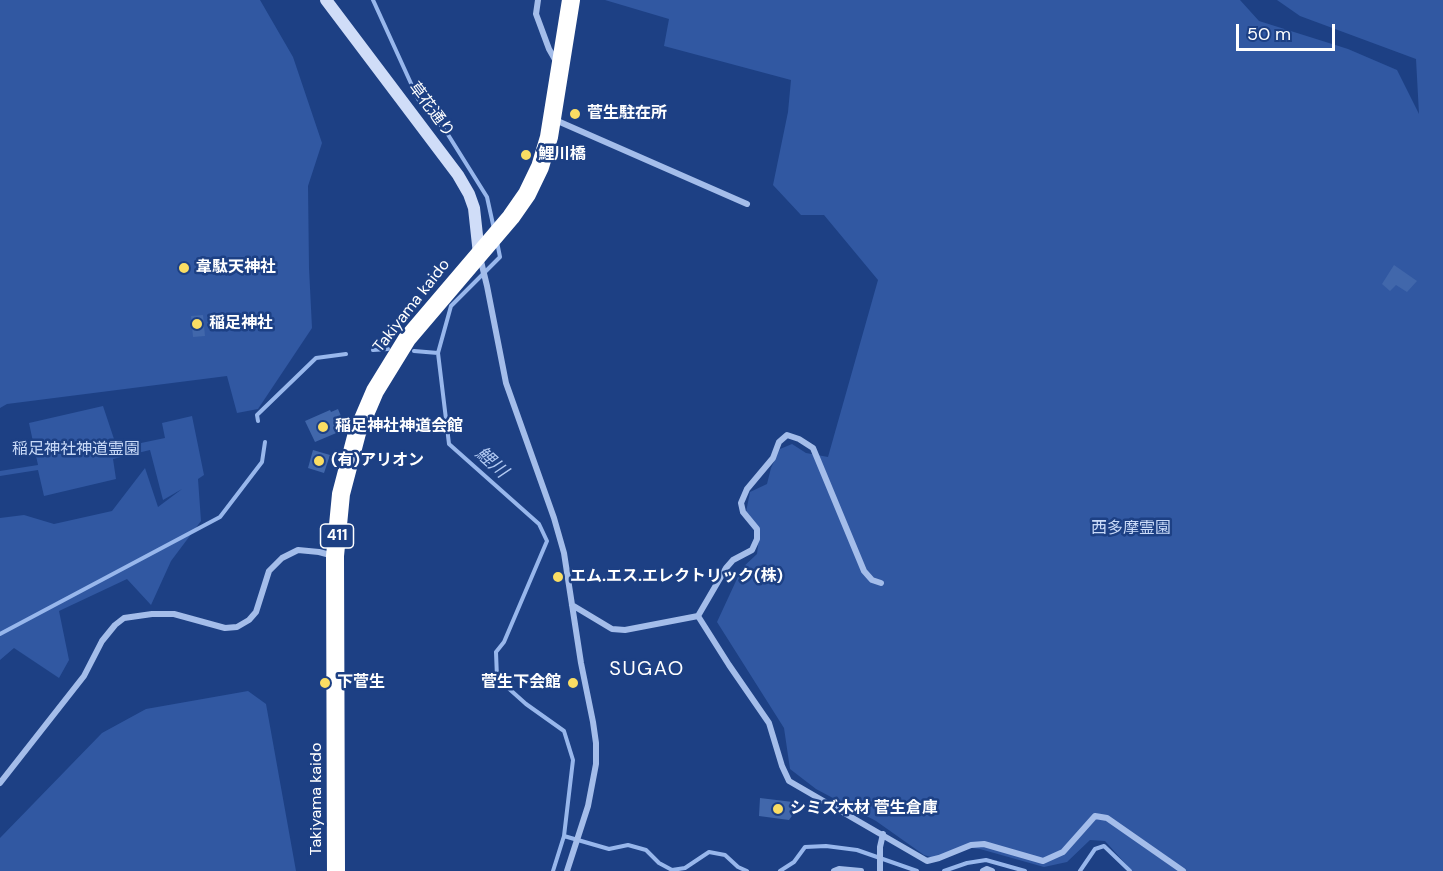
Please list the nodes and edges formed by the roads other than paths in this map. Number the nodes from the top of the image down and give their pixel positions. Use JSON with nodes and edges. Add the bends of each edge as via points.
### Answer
{"nodes":[{"id":1,"x":326,"y":0,"type":"edge"},
{"id":2,"x":538,"y":0,"type":"edge"},
{"id":3,"x":571,"y":0,"type":"edge"},
{"id":4,"x":560,"y":69,"type":"junction"},
{"id":5,"x":553,"y":118,"type":"junction"},
{"id":6,"x":747,"y":204,"type":"dead end"},
{"id":7,"x":483,"y":255,"type":"junction"},
{"id":8,"x":335,"y":556,"type":"junction"},
{"id":9,"x":881,"y":583,"type":"dead end"},
{"id":10,"x":572,"y":605,"type":"junction"},
{"id":11,"x":698,"y":616,"type":"junction"},
{"id":12,"x":0,"y":783,"type":"edge"},
{"id":13,"x":883,"y":834,"type":"junction"},
{"id":14,"x":336,"y":871,"type":"edge"},
{"id":15,"x":567,"y":871,"type":"edge"},
{"id":16,"x":834,"y":871,"type":"edge"},
{"id":17,"x":861,"y":871,"type":"edge"},
{"id":18,"x":880,"y":871,"type":"edge"},
{"id":19,"x":983,"y":871,"type":"edge"},
{"id":20,"x":992,"y":871,"type":"edge"},
{"id":21,"x":1183,"y":871,"type":"edge"}],
"edges":[{"from":1,"to":7,"type":"street","name":"草花通り","via":[[458,176],[474,208]]},
{"from":2,"to":4,"type":"street","via":[[536,14]]},
{"from":3,"to":4,"type":"highway","name":"Takiyama kaido","number":"411"},
{"from":4,"to":5,"type":"highway","name":"Takiyama kaido","number":"411"},
{"from":5,"to":6,"type":"street"},
{"from":5,"to":7,"type":"highway","name":"Takiyama kaido","number":"411","via":[[540,167],[527,194]]},
{"from":7,"to":8,"type":"highway","name":"Takiyama kaido","number":"411","via":[[407,339],[375,391],[357,433],[341,494]]},
{"from":7,"to":10,"type":"street","via":[[506,383],[554,518]]},
{"from":8,"to":12,"type":"street","via":[[298,550],[282,558],[269,571],[256,612],[237,627],[225,628],[174,614],[124,618],[102,641],[84,676]]},
{"from":8,"to":14,"type":"highway","name":"Takiyama kaido","number":"411"},
{"from":9,"to":11,"type":"street","via":[[864,571],[813,448],[787,435],[741,503],[743,512],[757,529],[752,550],[726,568]]},
{"from":10,"to":11,"type":"street","via":[[612,628],[626,630]]},
{"from":10,"to":15,"type":"street","via":[[596,764],[588,806]]},
{"from":11,"to":13,"type":"street","via":[[769,723],[789,781]]},
{"from":13,"to":18,"type":"street"},
{"from":13,"to":21,"type":"street","via":[[927,861],[970,845],[984,844],[1043,861],[1063,852],[1095,816],[1107,818]]},
{"from":16,"to":17,"type":"street"},
{"from":19,"to":20,"type":"street"}]}
